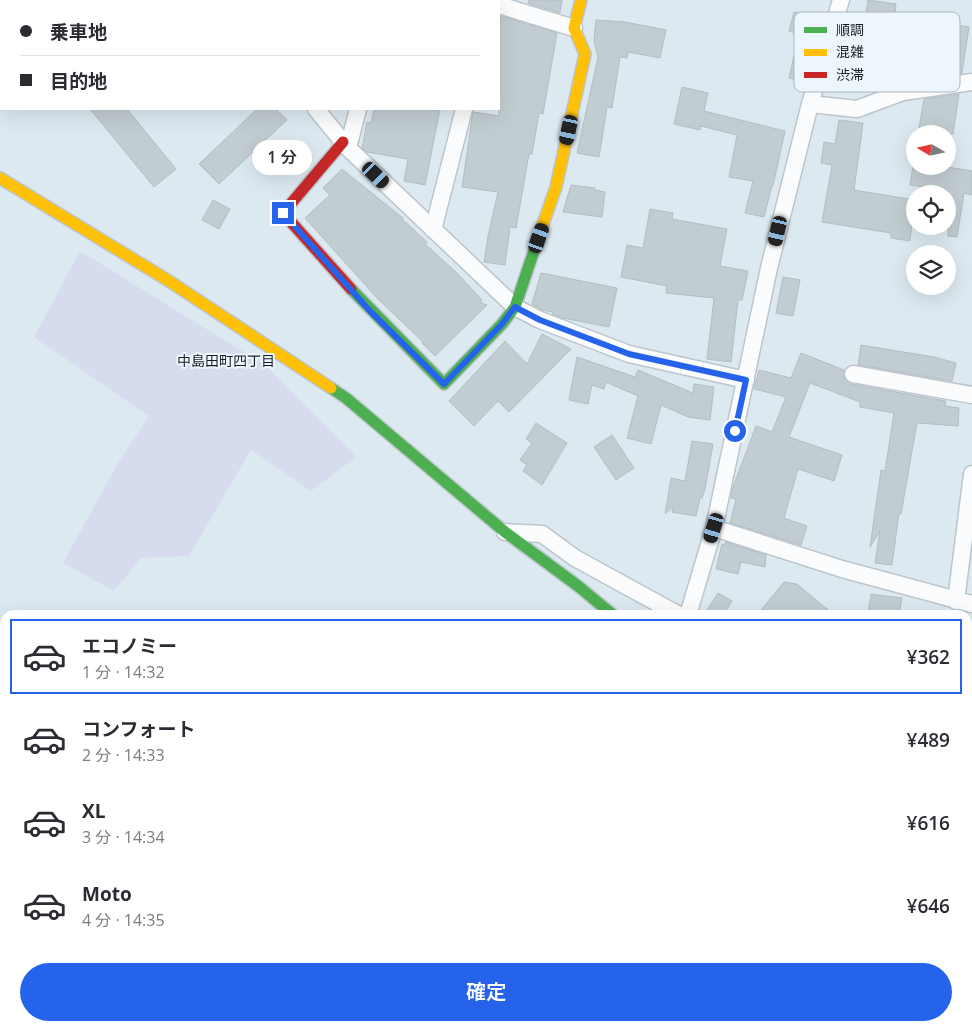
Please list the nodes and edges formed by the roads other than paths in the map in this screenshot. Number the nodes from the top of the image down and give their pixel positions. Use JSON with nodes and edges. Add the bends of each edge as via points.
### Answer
{"nodes":[{"id":1,"x":581,"y":0,"type":"edge"},
{"id":2,"x":841,"y":0,"type":"edge"},
{"id":3,"x":509,"y":4,"type":"edge"},
{"id":4,"x":837,"y":12,"type":"edge"},
{"id":5,"x":574,"y":28,"type":"junction"},
{"id":6,"x":814,"y":92,"type":"edge"},
{"id":7,"x":903,"y":92,"type":"edge"},
{"id":8,"x":810,"y":104,"type":"junction"},
{"id":9,"x":317,"y":110,"type":"edge"},
{"id":10,"x":358,"y":110,"type":"edge"},
{"id":11,"x":464,"y":110,"type":"edge"},
{"id":12,"x":346,"y":145,"type":"junction"},
{"id":13,"x":0,"y":178,"type":"edge"},
{"id":14,"x":433,"y":230,"type":"junction"},
{"id":15,"x":515,"y":307,"type":"junction"},
{"id":16,"x":853,"y":374,"type":"dead end"},
{"id":17,"x":746,"y":380,"type":"junction"},
{"id":18,"x":972,"y":395,"type":"edge"},
{"id":19,"x":972,"y":474,"type":"edge"},
{"id":20,"x":714,"y":528,"type":"junction"},
{"id":21,"x":505,"y":532,"type":"junction"},
{"id":22,"x":956,"y":601,"type":"junction"},
{"id":23,"x":972,"y":604,"type":"edge"},
{"id":24,"x":608,"y":610,"type":"edge"},
{"id":25,"x":670,"y":610,"type":"edge"},
{"id":26,"x":689,"y":610,"type":"edge"}],
"edges":[{"from":1,"to":5,"type":"street"},
{"from":2,"to":4,"type":"street"},
{"from":3,"to":5,"type":"street"},
{"from":5,"to":15,"type":"street","via":[[585,54],[556,187]]},
{"from":6,"to":8,"type":"street"},
{"from":7,"to":8,"type":"street","via":[[857,108]]},
{"from":8,"to":17,"type":"street"},
{"from":9,"to":12,"type":"street"},
{"from":10,"to":12,"type":"street"},
{"from":11,"to":14,"type":"street"},
{"from":12,"to":14,"type":"street"},
{"from":12,"to":15,"type":"street","via":[[283,213],[369,310],[444,384]]},
{"from":13,"to":21,"type":"street","via":[[169,281],[346,398]]},
{"from":14,"to":15,"type":"street"},
{"from":15,"to":17,"type":"street","via":[[629,354]]},
{"from":16,"to":18,"type":"street"},
{"from":17,"to":20,"type":"street"},
{"from":19,"to":22,"type":"street"},
{"from":20,"to":22,"type":"street","via":[[842,570]]},
{"from":20,"to":26,"type":"street"},
{"from":21,"to":24,"type":"street"},
{"from":21,"to":25,"type":"street","via":[[542,534],[575,558]]},
{"from":22,"to":23,"type":"street"}]}
